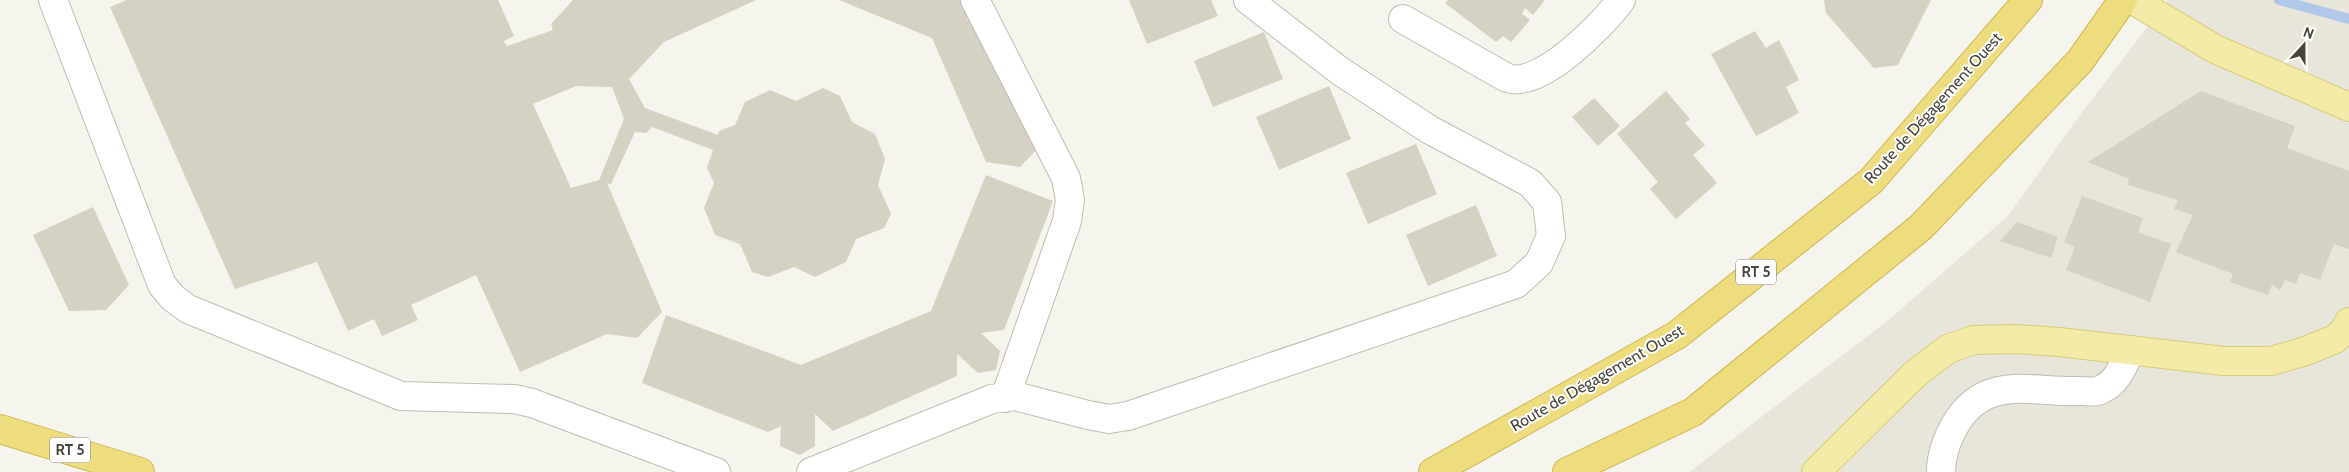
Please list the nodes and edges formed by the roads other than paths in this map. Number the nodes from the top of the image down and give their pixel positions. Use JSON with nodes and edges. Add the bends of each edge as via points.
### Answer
{"nodes":[{"id":1,"x":53,"y":0,"type":"edge"},
{"id":2,"x":975,"y":0,"type":"edge"},
{"id":3,"x":1248,"y":0,"type":"edge"},
{"id":4,"x":1621,"y":0,"type":"edge"},
{"id":5,"x":2123,"y":0,"type":"edge"},
{"id":6,"x":2133,"y":0,"type":"edge"},
{"id":7,"x":2027,"y":2,"type":"edge"},
{"id":8,"x":1403,"y":19,"type":"dead end"},
{"id":9,"x":2349,"y":107,"type":"edge"},
{"id":10,"x":2347,"y":330,"type":"edge"},
{"id":11,"x":2131,"y":350,"type":"junction"},
{"id":12,"x":1005,"y":398,"type":"junction"},
{"id":13,"x":0,"y":429,"type":"edge"},
{"id":14,"x":140,"y":472,"type":"edge"},
{"id":15,"x":716,"y":472,"type":"edge"},
{"id":16,"x":810,"y":472,"type":"edge"},
{"id":17,"x":1433,"y":472,"type":"edge"},
{"id":18,"x":1567,"y":472,"type":"edge"},
{"id":19,"x":1816,"y":472,"type":"edge"},
{"id":20,"x":1942,"y":472,"type":"edge"}],
"edges":[{"from":1,"to":15,"type":"street","via":[[162,285],[188,309],[401,396],[514,399],[532,403]]},
{"from":2,"to":12,"type":"street","via":[[1066,178],[1070,200],[1067,221]]},
{"from":3,"to":12,"type":"street","via":[[1340,71],[1430,130],[1530,183],[1547,202],[1551,236],[1539,263],[1516,284],[1128,416],[1109,419],[1029,398]]},
{"from":4,"to":8,"type":"street","via":[[1590,37],[1525,80],[1507,78]]},
{"from":5,"to":18,"type":"highway","via":[[2080,61],[1921,227],[1693,412]]},
{"from":6,"to":9,"type":"main road","via":[[2215,49]]},
{"from":7,"to":17,"type":"highway","name":"Route de Dégagement Ouest","number":"RT 5","via":[[1870,181],[1677,335]]},
{"from":10,"to":11,"type":"main road","via":[[2335,339],[2303,352],[2270,361],[2224,361]]},
{"from":11,"to":19,"type":"main road","via":[[2019,339],[1973,340],[1948,349],[1915,374]]},
{"from":11,"to":20,"type":"street","via":[[2114,383],[2100,391],[2015,388],[1985,394],[1960,416],[1945,443]]},
{"from":12,"to":16,"type":"street","via":[[992,400]]},
{"from":13,"to":14,"type":"highway","number":"RT 5"}]}
